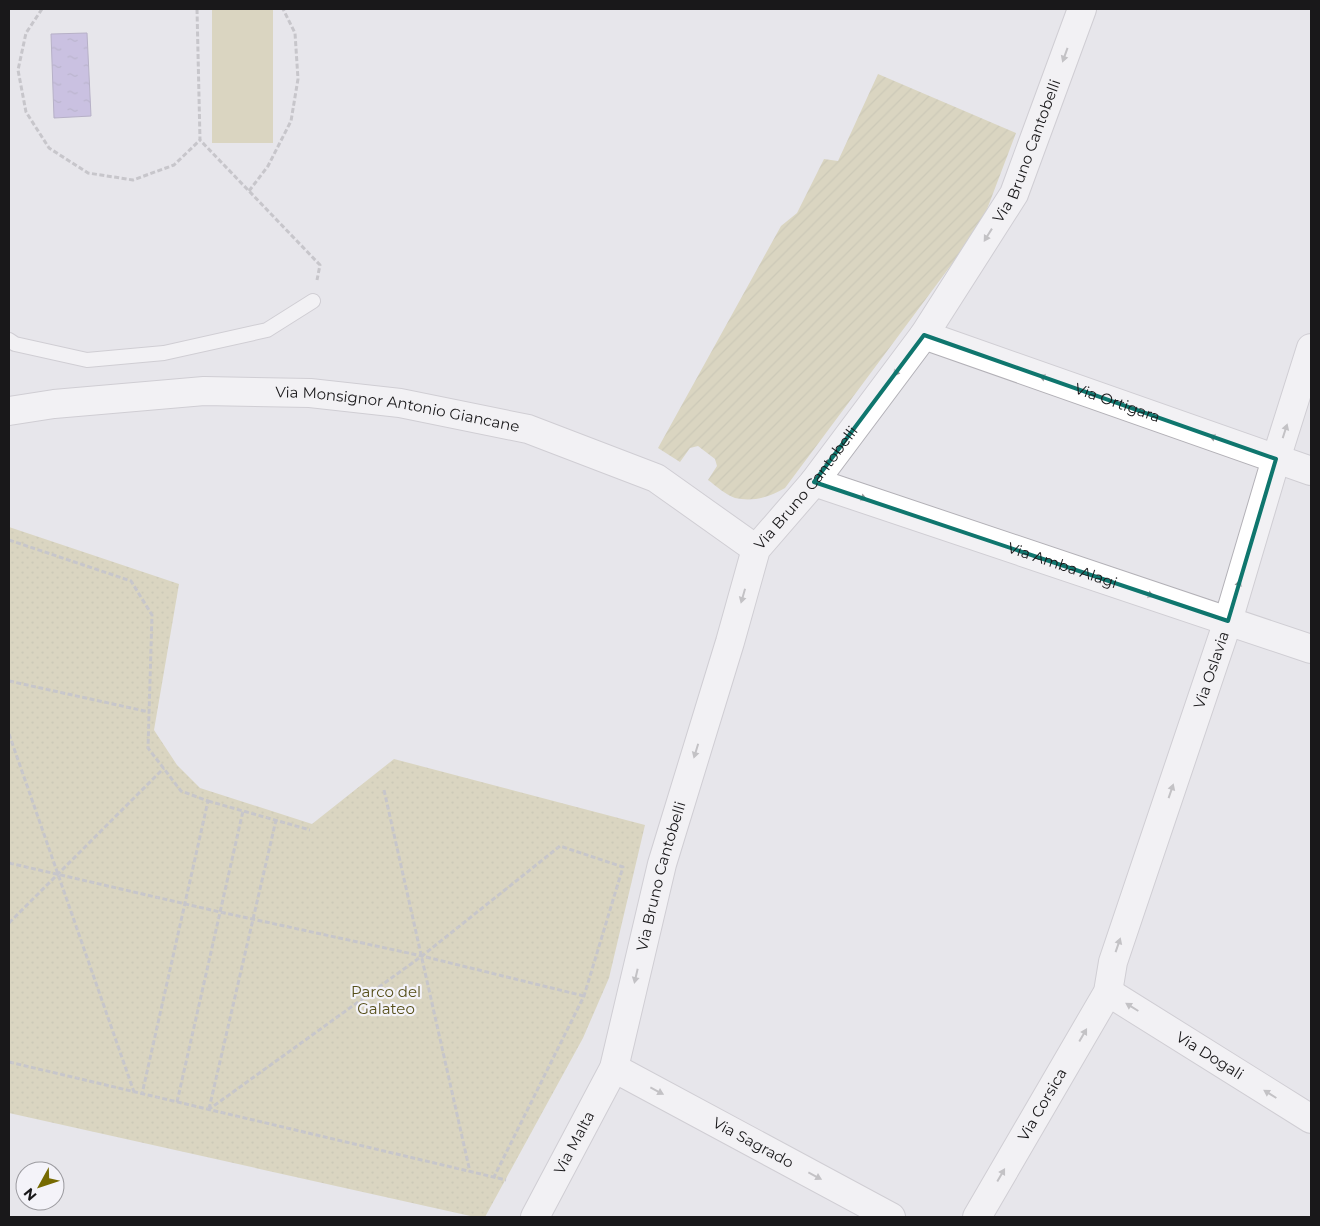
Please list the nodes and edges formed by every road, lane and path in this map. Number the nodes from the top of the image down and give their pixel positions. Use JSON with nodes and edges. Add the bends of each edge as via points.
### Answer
{"nodes":[{"id":1,"x":42,"y":9,"type":"edge"},
{"id":2,"x":197,"y":9,"type":"edge"},
{"id":3,"x":283,"y":9,"type":"edge"},
{"id":4,"x":1082,"y":9,"type":"edge"},
{"id":5,"x":200,"y":140,"type":"junction"},
{"id":6,"x":248,"y":191,"type":"junction"},
{"id":7,"x":313,"y":301,"type":"joint"},
{"id":8,"x":924,"y":335,"type":"junction"},
{"id":9,"x":9,"y":340,"type":"edge"},
{"id":10,"x":1311,"y":348,"type":"edge"},
{"id":11,"x":9,"y":410,"type":"edge"},
{"id":12,"x":1276,"y":459,"type":"junction"},
{"id":13,"x":1311,"y":471,"type":"edge"},
{"id":14,"x":814,"y":482,"type":"junction"},
{"id":15,"x":9,"y":540,"type":"edge"},
{"id":16,"x":756,"y":549,"type":"junction"},
{"id":17,"x":1228,"y":621,"type":"junction"},
{"id":18,"x":1311,"y":650,"type":"edge"},
{"id":19,"x":9,"y":681,"type":"edge"},
{"id":20,"x":149,"y":712,"type":"junction"},
{"id":21,"x":9,"y":734,"type":"edge"},
{"id":22,"x":164,"y":768,"type":"junction"},
{"id":23,"x":384,"y":790,"type":"dead end"},
{"id":24,"x":208,"y":801,"type":"junction"},
{"id":25,"x":243,"y":811,"type":"junction"},
{"id":26,"x":276,"y":820,"type":"junction"},
{"id":27,"x":310,"y":830,"type":"dead end"},
{"id":28,"x":9,"y":863,"type":"edge"},
{"id":29,"x":58,"y":875,"type":"junction"},
{"id":30,"x":185,"y":904,"type":"junction"},
{"id":31,"x":220,"y":912,"type":"junction"},
{"id":32,"x":253,"y":919,"type":"junction"},
{"id":33,"x":9,"y":923,"type":"edge"},
{"id":34,"x":422,"y":956,"type":"junction"},
{"id":35,"x":1108,"y":992,"type":"junction"},
{"id":36,"x":584,"y":996,"type":"junction"},
{"id":37,"x":9,"y":1062,"type":"edge"},
{"id":38,"x":614,"y":1068,"type":"junction"},
{"id":39,"x":134,"y":1092,"type":"junction"},
{"id":40,"x":142,"y":1094,"type":"junction"},
{"id":41,"x":177,"y":1102,"type":"junction"},
{"id":42,"x":208,"y":1110,"type":"junction"},
{"id":43,"x":1311,"y":1120,"type":"edge"},
{"id":44,"x":470,"y":1172,"type":"junction"},
{"id":45,"x":494,"y":1177,"type":"junction"},
{"id":46,"x":506,"y":1180,"type":"dead end"},
{"id":47,"x":535,"y":1217,"type":"edge"},
{"id":48,"x":891,"y":1217,"type":"edge"},
{"id":49,"x":977,"y":1217,"type":"edge"}],
"edges":[{"from":1,"to":5,"type":"path","via":[[26,33],[18,70],[26,112],[49,148],[88,173],[134,180],[174,165]]},
{"from":2,"to":5,"type":"path"},
{"from":3,"to":6,"type":"path","via":[[295,33],[298,79],[291,121],[268,166]]},
{"from":4,"to":8,"type":"street","name":"Via Bruno Cantobelli","one_way":true,"via":[[1014,194]]},
{"from":5,"to":6,"type":"path"},
{"from":6,"to":7,"type":"path","via":[[320,266]]},
{"from":7,"to":9,"type":"lane","via":[[267,330],[164,353],[87,360]]},
{"from":12,"to":8,"type":"street","name":"Via Ortigara","one_way":true},
{"from":8,"to":14,"type":"street","name":"Via Bruno Cantobelli","one_way":true},
{"from":12,"to":10,"type":"street","name":"Via Oslavia","one_way":true},
{"from":11,"to":16,"type":"street","name":"Via Monsignor Antonio Giancane","via":[[204,390],[310,393],[400,403],[528,429],[656,478]]},
{"from":12,"to":13,"type":"street","name":"Via Ortigara"},
{"from":17,"to":12,"type":"street","name":"Via Oslavia","one_way":true},
{"from":14,"to":16,"type":"street","name":"Via Bruno Cantobelli"},
{"from":14,"to":17,"type":"street","name":"Via Amba Alagi","one_way":true},
{"from":15,"to":20,"type":"path","via":[[131,581],[152,615]]},
{"from":16,"to":38,"type":"street","name":"Via Bruno Cantobelli","one_way":true,"via":[[662,864]]},
{"from":17,"to":18,"type":"street","name":"Via Amba Alagi"},
{"from":35,"to":17,"type":"street","name":"Via Oslavia","one_way":true,"via":[[1113,962]]},
{"from":19,"to":20,"type":"path"},
{"from":20,"to":22,"type":"path","via":[[148,748]]},
{"from":21,"to":29,"type":"path"},
{"from":22,"to":24,"type":"path","via":[[181,791]]},
{"from":22,"to":29,"type":"path"},
{"from":23,"to":34,"type":"path"},
{"from":24,"to":25,"type":"path"},
{"from":24,"to":30,"type":"path"},
{"from":25,"to":26,"type":"path"},
{"from":25,"to":31,"type":"path"},
{"from":26,"to":27,"type":"path"},
{"from":26,"to":32,"type":"path"},
{"from":28,"to":29,"type":"path"},
{"from":29,"to":30,"type":"path"},
{"from":29,"to":33,"type":"path"},
{"from":29,"to":39,"type":"path"},
{"from":30,"to":31,"type":"path"},
{"from":30,"to":40,"type":"path"},
{"from":31,"to":32,"type":"path"},
{"from":31,"to":41,"type":"path"},
{"from":32,"to":34,"type":"path"},
{"from":32,"to":42,"type":"path"},
{"from":34,"to":36,"type":"path"},
{"from":34,"to":36,"type":"path","via":[[560,846],[623,867]]},
{"from":34,"to":42,"type":"path"},
{"from":34,"to":44,"type":"path"},
{"from":43,"to":35,"type":"street","name":"Via Dogali","one_way":true},
{"from":49,"to":35,"type":"street","name":"Via Corsica","one_way":true},
{"from":36,"to":45,"type":"path"},
{"from":37,"to":39,"type":"path"},
{"from":38,"to":47,"type":"street","name":"Via Malta"},
{"from":38,"to":48,"type":"street","name":"Via Sagrado","one_way":true},
{"from":39,"to":40,"type":"path"},
{"from":40,"to":41,"type":"path"},
{"from":41,"to":42,"type":"path"},
{"from":42,"to":44,"type":"path"},
{"from":44,"to":45,"type":"path"},
{"from":45,"to":46,"type":"path"}]}
